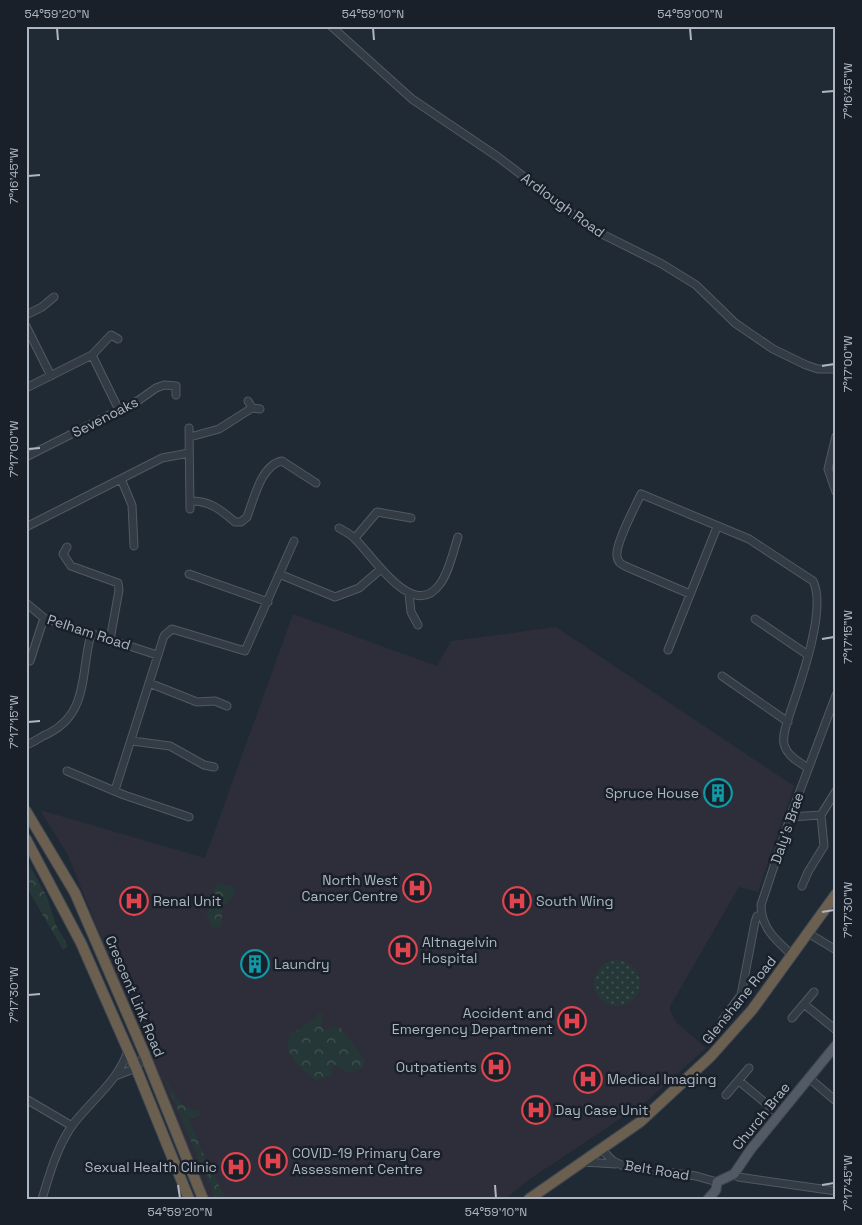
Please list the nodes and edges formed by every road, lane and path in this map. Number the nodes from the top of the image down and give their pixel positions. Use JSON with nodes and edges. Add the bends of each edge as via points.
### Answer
{"nodes":[{"id":1,"x":331,"y":26,"type":"edge"},
{"id":2,"x":54,"y":297,"type":"dead end"},
{"id":3,"x":26,"y":315,"type":"edge"},
{"id":4,"x":26,"y":326,"type":"edge"},
{"id":5,"x":118,"y":339,"type":"dead end"},
{"id":6,"x":92,"y":355,"type":"junction"},
{"id":7,"x":836,"y":369,"type":"edge"},
{"id":8,"x":51,"y":376,"type":"junction"},
{"id":9,"x":26,"y":388,"type":"edge"},
{"id":10,"x":176,"y":395,"type":"dead end"},
{"id":11,"x":260,"y":409,"type":"dead end"},
{"id":12,"x":119,"y":410,"type":"junction"},
{"id":13,"x":190,"y":428,"type":"dead end"},
{"id":14,"x":836,"y":436,"type":"edge"},
{"id":15,"x":190,"y":437,"type":"junction"},
{"id":16,"x":189,"y":453,"type":"junction"},
{"id":17,"x":26,"y":457,"type":"edge"},
{"id":18,"x":121,"y":479,"type":"junction"},
{"id":19,"x":316,"y":483,"type":"dead end"},
{"id":20,"x":836,"y":492,"type":"edge"},
{"id":21,"x":410,"y":518,"type":"dead end"},
{"id":22,"x":26,"y":527,"type":"edge"},
{"id":23,"x":717,"y":527,"type":"junction"},
{"id":24,"x":339,"y":528,"type":"dead end"},
{"id":25,"x":458,"y":537,"type":"dead end"},
{"id":26,"x":355,"y":538,"type":"junction"},
{"id":27,"x":131,"y":541,"type":"dead end"},
{"id":28,"x":294,"y":541,"type":"dead end"},
{"id":29,"x":67,"y":547,"type":"dead end"},
{"id":30,"x":381,"y":568,"type":"junction"},
{"id":31,"x":189,"y":574,"type":"dead end"},
{"id":32,"x":279,"y":574,"type":"junction"},
{"id":33,"x":409,"y":594,"type":"junction"},
{"id":34,"x":690,"y":594,"type":"junction"},
{"id":35,"x":268,"y":602,"type":"junction"},
{"id":36,"x":26,"y":603,"type":"edge"},
{"id":37,"x":44,"y":618,"type":"junction"},
{"id":38,"x":754,"y":619,"type":"dead end"},
{"id":39,"x":418,"y":625,"type":"dead end"},
{"id":40,"x":91,"y":634,"type":"junction"},
{"id":41,"x":110,"y":640,"type":"junction"},
{"id":42,"x":668,"y":650,"type":"dead end"},
{"id":43,"x":157,"y":655,"type":"junction"},
{"id":44,"x":808,"y":655,"type":"junction"},
{"id":45,"x":30,"y":661,"type":"dead end"},
{"id":46,"x":722,"y":676,"type":"dead end"},
{"id":47,"x":149,"y":683,"type":"junction"},
{"id":48,"x":836,"y":695,"type":"edge"},
{"id":49,"x":227,"y":706,"type":"dead end"},
{"id":50,"x":788,"y":722,"type":"junction"},
{"id":51,"x":132,"y":741,"type":"junction"},
{"id":52,"x":26,"y":744,"type":"edge"},
{"id":53,"x":214,"y":767,"type":"dead end"},
{"id":54,"x":808,"y":768,"type":"junction"},
{"id":55,"x":67,"y":771,"type":"dead end"},
{"id":56,"x":115,"y":790,"type":"junction"},
{"id":57,"x":836,"y":791,"type":"edge"},
{"id":58,"x":26,"y":811,"type":"edge"},
{"id":59,"x":821,"y":815,"type":"junction"},
{"id":60,"x":189,"y":817,"type":"dead end"},
{"id":61,"x":790,"y":817,"type":"junction"},
{"id":62,"x":26,"y":839,"type":"edge"},
{"id":63,"x":802,"y":886,"type":"dead end"},
{"id":64,"x":836,"y":894,"type":"edge"},
{"id":65,"x":761,"y":915,"type":"junction"},
{"id":66,"x":808,"y":933,"type":"junction"},
{"id":67,"x":836,"y":950,"type":"edge"},
{"id":68,"x":792,"y":955,"type":"junction"},
{"id":69,"x":814,"y":992,"type":"dead end"},
{"id":70,"x":804,"y":1004,"type":"junction"},
{"id":71,"x":792,"y":1018,"type":"dead end"},
{"id":72,"x":722,"y":1022,"type":"dead end"},
{"id":73,"x":836,"y":1030,"type":"edge"},
{"id":74,"x":836,"y":1045,"type":"edge"},
{"id":75,"x":128,"y":1050,"type":"junction"},
{"id":76,"x":145,"y":1055,"type":"junction"},
{"id":77,"x":136,"y":1068,"type":"junction"},
{"id":78,"x":749,"y":1068,"type":"dead end"},
{"id":79,"x":115,"y":1076,"type":"junction"},
{"id":80,"x":809,"y":1078,"type":"junction"},
{"id":81,"x":738,"y":1080,"type":"junction"},
{"id":82,"x":726,"y":1095,"type":"dead end"},
{"id":83,"x":26,"y":1099,"type":"edge"},
{"id":84,"x":836,"y":1101,"type":"edge"},
{"id":85,"x":780,"y":1115,"type":"junction"},
{"id":86,"x":72,"y":1126,"type":"junction"},
{"id":87,"x":602,"y":1150,"type":"junction"},
{"id":88,"x":583,"y":1162,"type":"junction"},
{"id":89,"x":618,"y":1165,"type":"junction"},
{"id":90,"x":734,"y":1174,"type":"junction"},
{"id":91,"x":716,"y":1182,"type":"junction"},
{"id":92,"x":836,"y":1191,"type":"edge"},
{"id":93,"x":42,"y":1199,"type":"edge"},
{"id":94,"x":189,"y":1199,"type":"edge"},
{"id":95,"x":203,"y":1199,"type":"edge"},
{"id":96,"x":529,"y":1199,"type":"edge"},
{"id":97,"x":708,"y":1199,"type":"edge"}],
"edges":[{"from":1,"to":7,"type":"street","name":"Ardlough Road","via":[[412,99],[498,157],[594,230],[696,285],[735,323],[773,349],[818,369]]},
{"from":2,"to":3,"type":"street"},
{"from":4,"to":8,"type":"street"},
{"from":5,"to":6,"type":"street","via":[[111,335]]},
{"from":6,"to":8,"type":"street"},
{"from":6,"to":12,"type":"street"},
{"from":8,"to":9,"type":"street"},
{"from":10,"to":12,"type":"street","name":"Sevenoaks","via":[[176,386],[164,385]]},
{"from":11,"to":15,"type":"street","via":[[250,404],[219,429]]},
{"from":12,"to":17,"type":"street","name":"Sevenoaks"},
{"from":13,"to":15,"type":"street"},
{"from":14,"to":20,"type":"street","via":[[828,468]]},
{"from":15,"to":16,"type":"street"},
{"from":16,"to":18,"type":"street","via":[[167,456]]},
{"from":16,"to":19,"type":"street","via":[[190,505],[200,500],[218,508],[235,522],[247,517],[268,468],[278,462],[282,461]]},
{"from":18,"to":22,"type":"street"},
{"from":18,"to":27,"type":"street","via":[[132,505]]},
{"from":21,"to":26,"type":"street","via":[[377,512]]},
{"from":23,"to":34,"type":"street"},
{"from":23,"to":34,"type":"street","via":[[641,494],[619,545],[620,564]]},
{"from":23,"to":44,"type":"street","via":[[749,539],[813,581],[818,600]]},
{"from":24,"to":26,"type":"street"},
{"from":25,"to":33,"type":"street","via":[[442,583],[435,591],[422,596]]},
{"from":26,"to":30,"type":"street"},
{"from":28,"to":32,"type":"street"},
{"from":29,"to":41,"type":"street","via":[[63,554],[72,566],[118,583]]},
{"from":30,"to":32,"type":"street","via":[[358,588],[335,597]]},
{"from":30,"to":33,"type":"street"},
{"from":31,"to":35,"type":"street"},
{"from":32,"to":35,"type":"street"},
{"from":33,"to":39,"type":"street","via":[[410,612]]},
{"from":34,"to":42,"type":"street"},
{"from":35,"to":43,"type":"street","via":[[245,651],[172,629],[164,636]]},
{"from":36,"to":37,"type":"street","name":"Pelham Road"},
{"from":37,"to":40,"type":"street","name":"Pelham Road"},
{"from":37,"to":45,"type":"street"},
{"from":38,"to":44,"type":"street"},
{"from":40,"to":41,"type":"street","name":"Pelham Road"},
{"from":40,"to":52,"type":"street","via":[[83,690],[78,702],[66,722],[55,731]]},
{"from":41,"to":43,"type":"street","name":"Pelham Road"},
{"from":43,"to":47,"type":"street"},
{"from":44,"to":50,"type":"street"},
{"from":46,"to":50,"type":"street"},
{"from":47,"to":49,"type":"street","via":[[197,702],[215,701]]},
{"from":47,"to":51,"type":"street"},
{"from":48,"to":54,"type":"street","name":"Daly's Brae"},
{"from":50,"to":54,"type":"street","via":[[784,743],[790,756]]},
{"from":51,"to":53,"type":"street","via":[[170,746],[204,765]]},
{"from":51,"to":56,"type":"street"},
{"from":54,"to":61,"type":"street","name":"Daly's Brae"},
{"from":55,"to":56,"type":"street"},
{"from":56,"to":60,"type":"street"},
{"from":57,"to":59,"type":"street"},
{"from":58,"to":76,"type":"highway","name":"Crescent Link Road","via":[[75,893]]},
{"from":59,"to":61,"type":"street"},
{"from":59,"to":63,"type":"street","via":[[824,846]]},
{"from":61,"to":65,"type":"street","name":"Daly's Brae","via":[[764,895]]},
{"from":62,"to":75,"type":"highway","name":"Crescent Link Road","via":[[81,943]]},
{"from":64,"to":66,"type":"highway","name":"Glenshane Road"},
{"from":65,"to":68,"type":"street","via":[[770,934]]},
{"from":65,"to":72,"type":"street","name":"Daly's Brae","via":[[755,922],[741,995]]},
{"from":66,"to":67,"type":"street"},
{"from":66,"to":68,"type":"highway","name":"Glenshane Road"},
{"from":68,"to":87,"type":"highway","name":"Glenshane Road","via":[[746,1018],[711,1056],[640,1122]]},
{"from":69,"to":70,"type":"street"},
{"from":70,"to":71,"type":"street"},
{"from":70,"to":73,"type":"street"},
{"from":74,"to":80,"type":"main road","name":"Church Brae"},
{"from":75,"to":77,"type":"highway","name":"Crescent Link Road"},
{"from":75,"to":79,"type":"street"},
{"from":76,"to":77,"type":"street"},
{"from":76,"to":95,"type":"highway","name":"Crescent Link Road"},
{"from":77,"to":79,"type":"street"},
{"from":77,"to":94,"type":"highway","name":"Crescent Link Road"},
{"from":78,"to":81,"type":"street"},
{"from":79,"to":86,"type":"street"},
{"from":80,"to":84,"type":"street"},
{"from":80,"to":85,"type":"main road","name":"Church Brae"},
{"from":81,"to":82,"type":"street"},
{"from":81,"to":85,"type":"street"},
{"from":83,"to":86,"type":"street"},
{"from":85,"to":90,"type":"main road","name":"Church Brae"},
{"from":86,"to":93,"type":"street","via":[[57,1150]]},
{"from":87,"to":88,"type":"highway","name":"Glenshane Road"},
{"from":87,"to":89,"type":"street","name":"Belt Road"},
{"from":88,"to":89,"type":"street"},
{"from":88,"to":96,"type":"highway","name":"Glenshane Road"},
{"from":89,"to":91,"type":"street","name":"Belt Road"},
{"from":90,"to":91,"type":"main road"},
{"from":90,"to":92,"type":"street"},
{"from":91,"to":97,"type":"main road","via":[[716,1190]]}]}
